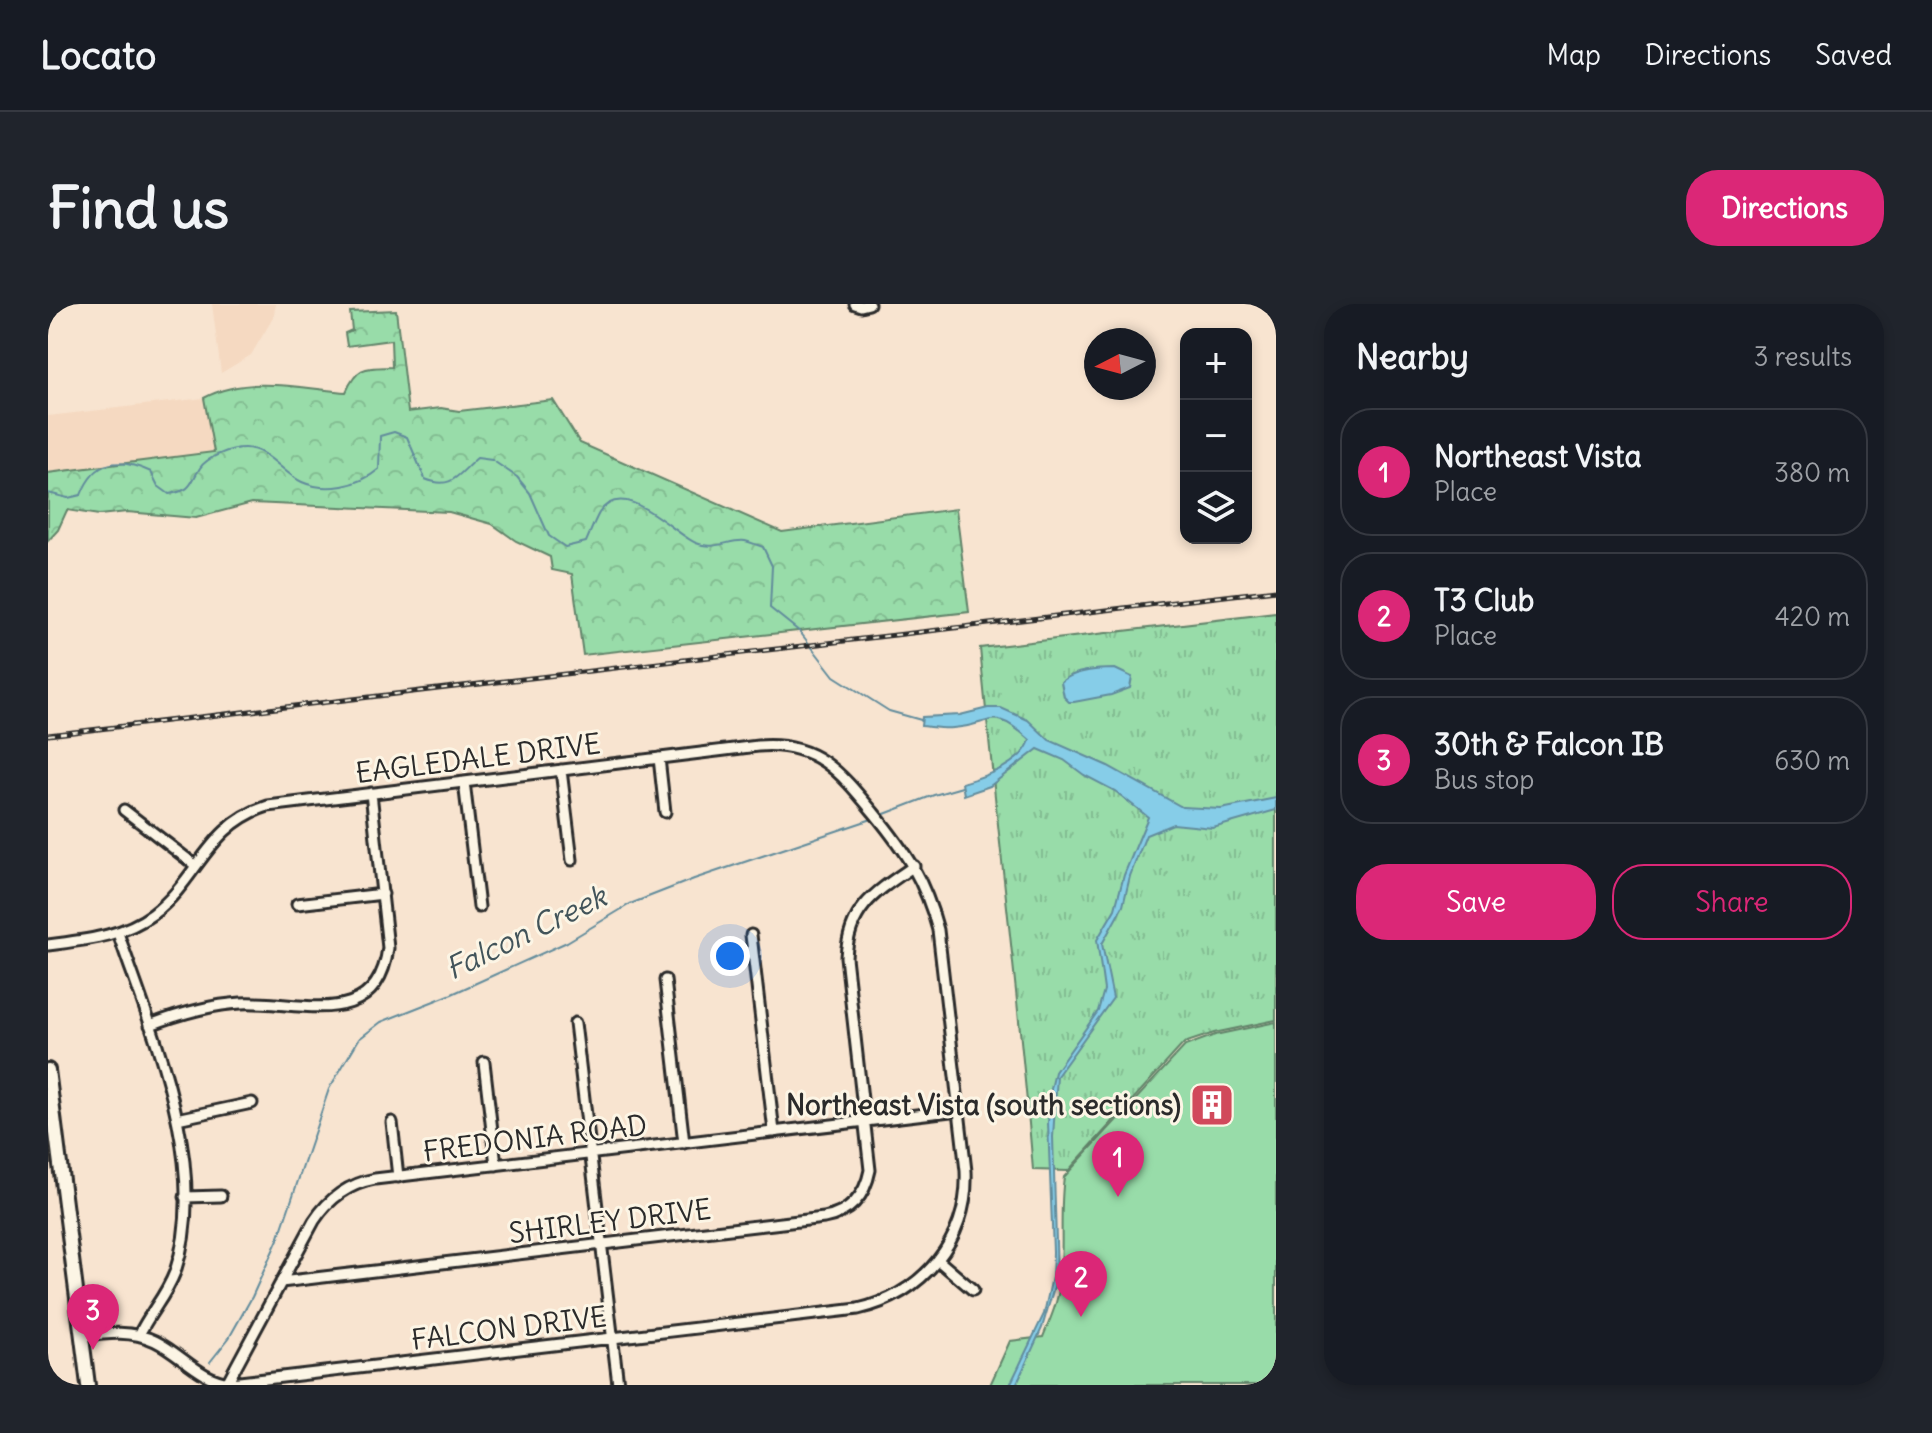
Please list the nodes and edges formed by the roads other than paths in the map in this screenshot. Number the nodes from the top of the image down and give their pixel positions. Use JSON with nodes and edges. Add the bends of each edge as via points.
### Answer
{"nodes":[{"id":1,"x":855,"y":304,"type":"edge"},
{"id":2,"x":869,"y":304,"type":"edge"},
{"id":3,"x":659,"y":758,"type":"junction"},
{"id":4,"x":561,"y":770,"type":"junction"},
{"id":5,"x":464,"y":782,"type":"junction"},
{"id":6,"x":371,"y":793,"type":"junction"},
{"id":7,"x":124,"y":810,"type":"dead end"},
{"id":8,"x":665,"y":812,"type":"dead end"},
{"id":9,"x":572,"y":860,"type":"dead end"},
{"id":10,"x":195,"y":865,"type":"junction"},
{"id":11,"x":914,"y":866,"type":"junction"},
{"id":12,"x":383,"y":894,"type":"junction"},
{"id":13,"x":297,"y":904,"type":"dead end"},
{"id":14,"x":479,"y":907,"type":"dead end"},
{"id":15,"x":118,"y":933,"type":"junction"},
{"id":16,"x":751,"y":935,"type":"dead end"},
{"id":17,"x":48,"y":945,"type":"edge"},
{"id":18,"x":665,"y":980,"type":"dead end"},
{"id":19,"x":575,"y":1023,"type":"dead end"},
{"id":20,"x":150,"y":1025,"type":"junction"},
{"id":21,"x":484,"y":1062,"type":"dead end"},
{"id":22,"x":48,"y":1070,"type":"edge"},
{"id":23,"x":252,"y":1103,"type":"dead end"},
{"id":24,"x":959,"y":1110,"type":"junction"},
{"id":25,"x":177,"y":1119,"type":"junction"},
{"id":26,"x":865,"y":1121,"type":"junction"},
{"id":27,"x":392,"y":1122,"type":"dead end"},
{"id":28,"x":774,"y":1132,"type":"junction"},
{"id":29,"x":684,"y":1143,"type":"junction"},
{"id":30,"x":590,"y":1154,"type":"junction"},
{"id":31,"x":496,"y":1165,"type":"junction"},
{"id":32,"x":398,"y":1177,"type":"junction"},
{"id":33,"x":221,"y":1196,"type":"dead end"},
{"id":34,"x":185,"y":1197,"type":"junction"},
{"id":35,"x":601,"y":1244,"type":"junction"},
{"id":36,"x":939,"y":1261,"type":"junction"},
{"id":37,"x":281,"y":1282,"type":"junction"},
{"id":38,"x":973,"y":1290,"type":"dead end"},
{"id":39,"x":139,"y":1335,"type":"junction"},
{"id":40,"x":82,"y":1336,"type":"junction"},
{"id":41,"x":612,"y":1338,"type":"junction"},
{"id":42,"x":227,"y":1383,"type":"junction"},
{"id":43,"x":618,"y":1384,"type":"edge"},
{"id":44,"x":88,"y":1385,"type":"edge"}],
"edges":[{"from":1,"to":2,"type":"street"},
{"from":3,"to":4,"type":"street","name":"EAGLEDALE DRIVE"},
{"from":3,"to":8,"type":"street"},
{"from":3,"to":11,"type":"street","name":"EAGLEDALE DRIVE","via":[[763,746],[817,757],[833,767]]},
{"from":4,"to":5,"type":"street","name":"EAGLEDALE DRIVE"},
{"from":4,"to":9,"type":"street"},
{"from":5,"to":6,"type":"street","name":"EAGLEDALE DRIVE"},
{"from":5,"to":14,"type":"street"},
{"from":6,"to":10,"type":"street","name":"EAGLEDALE DRIVE","via":[[254,811],[226,829]]},
{"from":6,"to":12,"type":"street"},
{"from":7,"to":10,"type":"street"},
{"from":10,"to":15,"type":"street","name":"EAGLEDALE DRIVE","via":[[162,906]]},
{"from":11,"to":24,"type":"street","name":"EAGLEDALE DRIVE","via":[[938,930]]},
{"from":11,"to":26,"type":"street","name":"SHIRLEY DRIVE","via":[[866,902],[847,942]]},
{"from":12,"to":13,"type":"street"},
{"from":12,"to":20,"type":"street","via":[[386,962],[374,985],[352,1003],[326,1008],[220,1005]]},
{"from":15,"to":17,"type":"street","name":"EAGLEDALE DRIVE"},
{"from":15,"to":20,"type":"street"},
{"from":16,"to":28,"type":"street"},
{"from":18,"to":29,"type":"street"},
{"from":19,"to":30,"type":"street"},
{"from":20,"to":25,"type":"street"},
{"from":21,"to":31,"type":"street"},
{"from":22,"to":40,"type":"main road"},
{"from":23,"to":25,"type":"street"},
{"from":24,"to":26,"type":"street","name":"FREDONIA ROAD"},
{"from":24,"to":36,"type":"street","name":"FALCON DRIVE","via":[[966,1195],[957,1230]]},
{"from":25,"to":34,"type":"street"},
{"from":26,"to":28,"type":"street","name":"FREDONIA ROAD"},
{"from":26,"to":35,"type":"street","name":"SHIRLEY DRIVE","via":[[868,1182],[857,1201],[838,1214]]},
{"from":27,"to":32,"type":"street"},
{"from":28,"to":29,"type":"street","name":"FREDONIA ROAD"},
{"from":29,"to":30,"type":"street","name":"FREDONIA ROAD"},
{"from":30,"to":31,"type":"street","name":"FREDONIA ROAD"},
{"from":30,"to":35,"type":"street"},
{"from":31,"to":32,"type":"street","name":"FREDONIA ROAD"},
{"from":32,"to":37,"type":"street","name":"FREDONIA ROAD","via":[[361,1182],[330,1201]]},
{"from":33,"to":34,"type":"street"},
{"from":34,"to":39,"type":"street","via":[[175,1270]]},
{"from":35,"to":37,"type":"street","name":"SHIRLEY DRIVE"},
{"from":35,"to":41,"type":"street"},
{"from":36,"to":38,"type":"street"},
{"from":36,"to":41,"type":"street","name":"FALCON DRIVE","via":[[909,1288],[868,1307]]},
{"from":37,"to":42,"type":"street","name":"FREDONIA ROAD"},
{"from":39,"to":40,"type":"street"},
{"from":39,"to":42,"type":"street"},
{"from":40,"to":44,"type":"main road"},
{"from":41,"to":42,"type":"street","name":"FALCON DRIVE"},
{"from":41,"to":43,"type":"street"}]}
